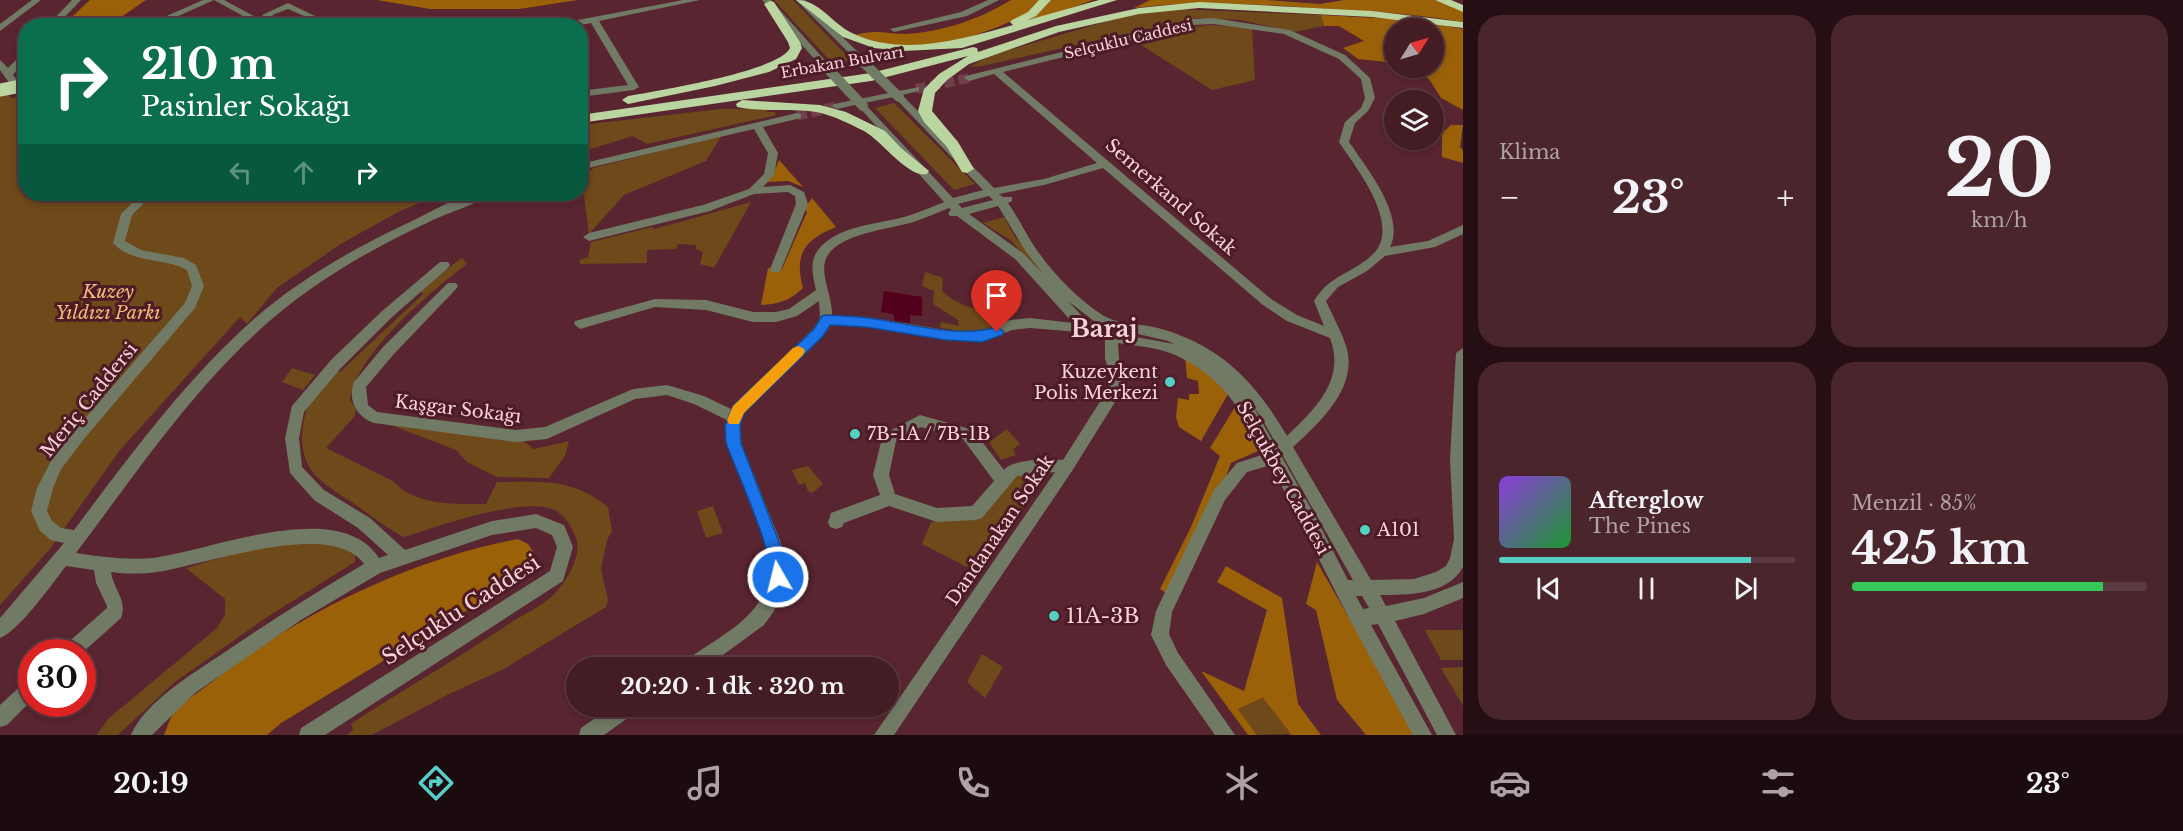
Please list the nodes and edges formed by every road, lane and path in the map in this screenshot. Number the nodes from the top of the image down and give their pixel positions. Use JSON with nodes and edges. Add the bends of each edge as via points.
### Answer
{"nodes":[{"id":1,"x":37,"y":0,"type":"edge"},
{"id":2,"x":77,"y":0,"type":"edge"},
{"id":3,"x":210,"y":0,"type":"edge"},
{"id":4,"x":218,"y":0,"type":"edge"},
{"id":5,"x":696,"y":0,"type":"edge"},
{"id":6,"x":801,"y":0,"type":"edge"},
{"id":7,"x":994,"y":0,"type":"edge"},
{"id":8,"x":1045,"y":0,"type":"edge"},
{"id":9,"x":1111,"y":0,"type":"edge"},
{"id":10,"x":1138,"y":0,"type":"edge"},
{"id":11,"x":1281,"y":0,"type":"edge"},
{"id":12,"x":1327,"y":0,"type":"edge"},
{"id":13,"x":1440,"y":0,"type":"edge"},
{"id":14,"x":768,"y":2,"type":"edge"},
{"id":15,"x":1463,"y":9,"type":"edge"},
{"id":16,"x":17,"y":15,"type":"junction"},
{"id":17,"x":266,"y":15,"type":"junction"},
{"id":18,"x":0,"y":16,"type":"edge"},
{"id":19,"x":312,"y":16,"type":"junction"},
{"id":20,"x":59,"y":18,"type":"edge"},
{"id":21,"x":167,"y":18,"type":"edge"},
{"id":22,"x":253,"y":18,"type":"edge"},
{"id":23,"x":258,"y":18,"type":"edge"},
{"id":24,"x":271,"y":18,"type":"edge"},
{"id":25,"x":307,"y":18,"type":"edge"},
{"id":26,"x":316,"y":18,"type":"edge"},
{"id":27,"x":593,"y":19,"type":"junction"},
{"id":28,"x":588,"y":20,"type":"edge"},
{"id":29,"x":1463,"y":25,"type":"edge"},
{"id":30,"x":0,"y":28,"type":"edge"},
{"id":31,"x":894,"y":29,"type":"dead end"},
{"id":32,"x":1056,"y":29,"type":"junction"},
{"id":33,"x":963,"y":44,"type":"junction"},
{"id":34,"x":0,"y":63,"type":"edge"},
{"id":35,"x":18,"y":63,"type":"edge"},
{"id":36,"x":996,"y":71,"type":"junction"},
{"id":37,"x":8,"y":75,"type":"junction"},
{"id":38,"x":969,"y":78,"type":"tunnel mouth"},
{"id":39,"x":18,"y":87,"type":"edge"},
{"id":40,"x":18,"y":89,"type":"edge"},
{"id":41,"x":916,"y":89,"type":"tunnel mouth"},
{"id":42,"x":0,"y":90,"type":"edge"},
{"id":43,"x":588,"y":93,"type":"edge"},
{"id":44,"x":18,"y":96,"type":"edge"},
{"id":45,"x":0,"y":99,"type":"edge"},
{"id":46,"x":837,"y":106,"type":"tunnel mouth"},
{"id":47,"x":588,"y":109,"type":"edge"},
{"id":48,"x":607,"y":110,"type":"junction"},
{"id":49,"x":588,"y":116,"type":"edge"},
{"id":50,"x":797,"y":116,"type":"tunnel mouth"},
{"id":51,"x":757,"y":126,"type":"junction"},
{"id":52,"x":1106,"y":163,"type":"junction"},
{"id":53,"x":588,"y":165,"type":"edge"},
{"id":54,"x":968,"y":169,"type":"junction"},
{"id":55,"x":922,"y":171,"type":"junction"},
{"id":56,"x":1047,"y":181,"type":"junction"},
{"id":57,"x":753,"y":191,"type":"junction"},
{"id":58,"x":991,"y":193,"type":"junction"},
{"id":59,"x":139,"y":201,"type":"edge"},
{"id":60,"x":466,"y":201,"type":"edge"},
{"id":61,"x":1001,"y":202,"type":"junction"},
{"id":62,"x":955,"y":208,"type":"junction"},
{"id":63,"x":1463,"y":229,"type":"edge"},
{"id":64,"x":589,"y":237,"type":"dead end"},
{"id":65,"x":1384,"y":252,"type":"junction"},
{"id":66,"x":444,"y":265,"type":"dead end"},
{"id":67,"x":776,"y":269,"type":"dead end"},
{"id":68,"x":452,"y":286,"type":"dead end"},
{"id":69,"x":824,"y":291,"type":"junction"},
{"id":70,"x":826,"y":320,"type":"junction"},
{"id":71,"x":580,"y":324,"type":"dead end"},
{"id":72,"x":1102,"y":329,"type":"junction"},
{"id":73,"x":1333,"y":334,"type":"junction"},
{"id":74,"x":1463,"y":353,"type":"edge"},
{"id":75,"x":735,"y":417,"type":"junction"},
{"id":76,"x":1279,"y":452,"type":"junction"},
{"id":77,"x":1066,"y":467,"type":"junction"},
{"id":78,"x":1008,"y":475,"type":"junction"},
{"id":79,"x":889,"y":499,"type":"junction"},
{"id":80,"x":836,"y":522,"type":"dead end"},
{"id":81,"x":77,"y":538,"type":"junction"},
{"id":82,"x":62,"y":558,"type":"junction"},
{"id":83,"x":402,"y":558,"type":"junction"},
{"id":84,"x":104,"y":564,"type":"junction"},
{"id":85,"x":375,"y":567,"type":"junction"},
{"id":86,"x":1365,"y":587,"type":"junction"},
{"id":87,"x":1344,"y":588,"type":"junction"},
{"id":88,"x":1463,"y":590,"type":"edge"},
{"id":89,"x":1382,"y":615,"type":"junction"},
{"id":90,"x":1358,"y":618,"type":"junction"},
{"id":91,"x":0,"y":630,"type":"edge"},
{"id":92,"x":85,"y":639,"type":"edge"},
{"id":93,"x":704,"y":657,"type":"edge"},
{"id":94,"x":18,"y":701,"type":"edge"},
{"id":95,"x":614,"y":717,"type":"edge"},
{"id":96,"x":0,"y":718,"type":"edge"},
{"id":97,"x":140,"y":735,"type":"edge"},
{"id":98,"x":308,"y":735,"type":"edge"},
{"id":99,"x":588,"y":735,"type":"edge"},
{"id":100,"x":883,"y":735,"type":"edge"},
{"id":101,"x":1226,"y":735,"type":"edge"},
{"id":102,"x":1423,"y":735,"type":"edge"},
{"id":103,"x":1446,"y":735,"type":"edge"}],
"edges":[{"from":1,"to":16,"type":"street"},
{"from":2,"to":20,"type":"street"},
{"from":3,"to":21,"type":"street"},
{"from":4,"to":22,"type":"street"},
{"from":5,"to":27,"type":"street"},
{"from":6,"to":33,"type":"highway","via":[[840,30],[867,42],[909,48]]},
{"from":6,"to":54,"type":"street","name":"Selçukbey Caddesi","bridge":true},
{"from":7,"to":31,"type":"street","via":[[964,14]]},
{"from":8,"to":33,"type":"highway","via":[[1032,14]]},
{"from":9,"to":33,"type":"highway","name":"Erbakan Bulvarı"},
{"from":10,"to":32,"type":"highway","name":"Erbakan Bulvarı"},
{"from":11,"to":12,"type":"highway"},
{"from":13,"to":15,"type":"highway"},
{"from":14,"to":48,"type":"highway","via":[[794,40],[792,57],[775,66]]},
{"from":14,"to":55,"type":"street","name":"Selçukbey Caddesi","bridge":true},
{"from":16,"to":18,"type":"street"},
{"from":16,"to":30,"type":"street"},
{"from":17,"to":19,"type":"street","via":[[288,6]]},
{"from":17,"to":23,"type":"street"},
{"from":17,"to":24,"type":"street"},
{"from":19,"to":25,"type":"street"},
{"from":19,"to":26,"type":"street"},
{"from":27,"to":28,"type":"street"},
{"from":27,"to":43,"type":"street","via":[[634,87]]},
{"from":29,"to":32,"type":"highway","via":[[1380,15],[1199,5],[1139,11]]},
{"from":32,"to":48,"type":"highway","name":"Erbakan Bulvarı","via":[[871,77]]},
{"from":32,"to":54,"type":"highway","via":[[965,61],[929,92],[929,119]]},
{"from":33,"to":48,"type":"highway","name":"Erbakan Bulvarı","via":[[855,68]]},
{"from":34,"to":37,"type":"street"},
{"from":35,"to":37,"type":"street"},
{"from":36,"to":38,"type":"street","name":"Selçuklu Caddesi"},
{"from":36,"to":52,"type":"street","name":"Semerkand Sokak"},
{"from":36,"to":65,"type":"street","name":"Selçuklu Caddesi","via":[[1193,22],[1263,27],[1311,42],[1342,57],[1365,78],[1370,98],[1365,109],[1350,122],[1344,142],[1387,218],[1389,240]]},
{"from":37,"to":40,"type":"street"},
{"from":39,"to":42,"type":"highway","bridge":true},
{"from":41,"to":46,"type":"street"},
{"from":44,"to":45,"type":"highway"},
{"from":47,"to":48,"type":"highway","name":"Erbakan Bulvarı"},
{"from":48,"to":49,"type":"highway","name":"Erbakan Bulvarı"},
{"from":48,"to":55,"type":"highway","via":[[729,104],[820,109],[880,134]]},
{"from":50,"to":51,"type":"street"},
{"from":51,"to":53,"type":"street"},
{"from":51,"to":57,"type":"street","via":[[773,153],[769,175]]},
{"from":52,"to":56,"type":"street"},
{"from":52,"to":73,"type":"street","name":"Semerkand Sokak","via":[[1268,302],[1292,318]]},
{"from":54,"to":58,"type":"street","name":"Selçukbey Caddesi"},
{"from":55,"to":62,"type":"street","name":"Selçukbey Caddesi"},
{"from":56,"to":58,"type":"street"},
{"from":56,"to":61,"type":"street"},
{"from":57,"to":64,"type":"street","via":[[715,206]]},
{"from":57,"to":67,"type":"street","via":[[790,188],[800,194],[802,204]]},
{"from":58,"to":61,"type":"street","name":"Selçukbey Caddesi"},
{"from":58,"to":62,"type":"street","via":[[966,197]]},
{"from":59,"to":81,"type":"street","name":"Meriç Caddersi","via":[[129,209],[119,243],[138,254],[180,261],[192,268],[198,286],[191,305],[56,465],[39,511],[46,526],[57,535]]},
{"from":60,"to":81,"type":"street","via":[[354,255],[282,303],[191,393]]},
{"from":61,"to":62,"type":"street"},
{"from":61,"to":72,"type":"street","name":"Selçukbey Caddesi","via":[[1042,265]]},
{"from":62,"to":69,"type":"street","via":[[841,238],[824,250],[818,262]]},
{"from":62,"to":72,"type":"street","name":"Selçukbey Caddesi","via":[[1019,256],[1080,322]]},
{"from":63,"to":65,"type":"street","via":[[1431,244]]},
{"from":65,"to":73,"type":"street","via":[[1366,267],[1327,288],[1320,301]]},
{"from":66,"to":83,"type":"street","via":[[336,364],[297,410],[292,438],[295,469],[319,495],[364,523]]},
{"from":68,"to":75,"type":"street","name":"Kaşgar Sokağı","via":[[359,386],[361,408],[374,417],[516,436],[547,433],[633,394],[667,390]]},
{"from":69,"to":70,"type":"street"},
{"from":69,"to":71,"type":"street","via":[[793,313],[776,317],[753,317],[706,305],[655,303]]},
{"from":70,"to":72,"type":"street","via":[[982,337],[1010,325],[1030,323]]},
{"from":70,"to":75,"type":"street"},
{"from":72,"to":76,"type":"street","name":"Selçukbey Caddesi","via":[[1174,349],[1210,368],[1227,382]]},
{"from":72,"to":76,"type":"street","name":"Selçukbey Caddesi","via":[[1112,326],[1155,332],[1181,340],[1217,359],[1249,388]]},
{"from":72,"to":77,"type":"street","name":"Dandanakan Sokak","via":[[1117,374],[1115,390]]},
{"from":73,"to":76,"type":"street","via":[[1341,352],[1339,381],[1326,406]]},
{"from":74,"to":86,"type":"street","via":[[1457,459],[1462,538],[1458,560],[1452,571],[1441,578],[1414,587]]},
{"from":75,"to":93,"type":"street","via":[[734,443],[773,543],[778,577],[768,606],[758,619]]},
{"from":76,"to":86,"type":"street","name":"Selçukbey Caddesi"},
{"from":76,"to":87,"type":"street","name":"Selçukbey Caddesi"},
{"from":76,"to":101,"type":"street","via":[[1242,467],[1219,495],[1164,611],[1160,635],[1172,659]]},
{"from":77,"to":78,"type":"street","via":[[1051,465]]},
{"from":77,"to":100,"type":"street","name":"Dandanakan Sokak"},
{"from":78,"to":79,"type":"street","via":[[976,513],[937,515]]},
{"from":78,"to":79,"type":"street","via":[[968,434],[920,421],[889,438],[881,475]]},
{"from":79,"to":80,"type":"street","via":[[859,508]]},
{"from":81,"to":82,"type":"street"},
{"from":82,"to":84,"type":"street"},
{"from":82,"to":91,"type":"street"},
{"from":83,"to":85,"type":"street","name":"Selçuklu Caddesi"},
{"from":83,"to":98,"type":"street","name":"Selçuklu Caddesi","via":[[492,528],[536,521],[558,530],[565,547],[557,576]]},
{"from":84,"to":85,"type":"street","via":[[155,565],[252,543],[305,537],[352,543],[362,549]]},
{"from":84,"to":92,"type":"street","via":[[102,577],[115,612]]},
{"from":85,"to":97,"type":"street","name":"Selçuklu Caddesi","via":[[295,614],[189,687]]},
{"from":86,"to":87,"type":"street"},
{"from":86,"to":89,"type":"street","name":"Selçukbey Caddesi"},
{"from":87,"to":90,"type":"street","name":"Selçukbey Caddesi"},
{"from":88,"to":89,"type":"street","via":[[1404,613]]},
{"from":89,"to":90,"type":"street"},
{"from":89,"to":103,"type":"street","name":"Selçukbey Caddesi"},
{"from":90,"to":102,"type":"street","name":"Selçukbey Caddesi"},
{"from":94,"to":96,"type":"street"},
{"from":95,"to":99,"type":"street"}]}
